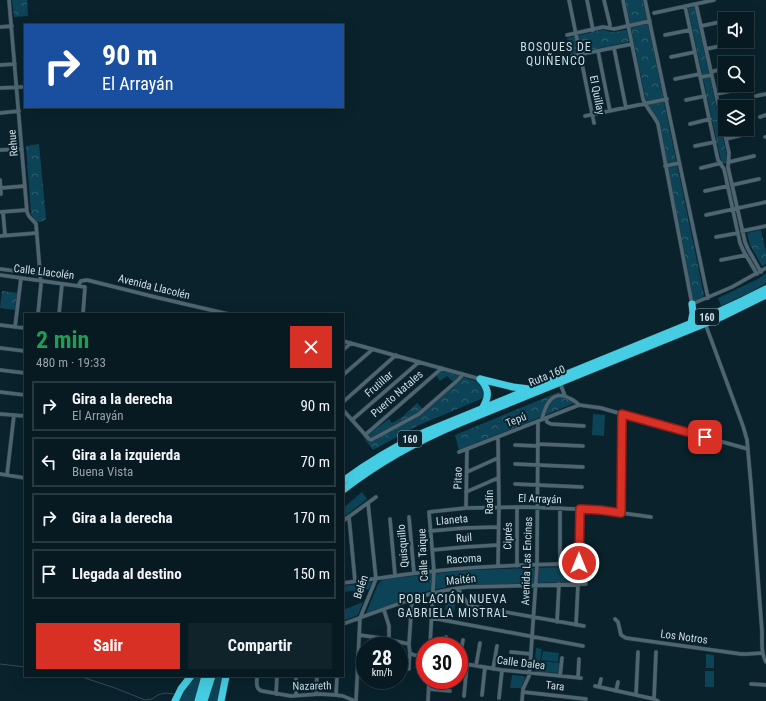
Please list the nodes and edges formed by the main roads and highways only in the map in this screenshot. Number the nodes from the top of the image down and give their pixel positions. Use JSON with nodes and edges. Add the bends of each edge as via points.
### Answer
{"nodes":[{"id":1,"x":766,"y":289,"type":"edge"},
{"id":2,"x":766,"y":295,"type":"edge"},
{"id":3,"x":692,"y":304,"type":"road end"},
{"id":4,"x":691,"y":323,"type":"junction"},
{"id":5,"x":529,"y":390,"type":"junction"},
{"id":6,"x":482,"y":409,"type":"junction"},
{"id":7,"x":344,"y":480,"type":"edge"},
{"id":8,"x":344,"y":489,"type":"edge"},
{"id":9,"x":190,"y":677,"type":"edge"},
{"id":10,"x":205,"y":677,"type":"edge"},
{"id":11,"x":212,"y":677,"type":"edge"},
{"id":12,"x":226,"y":677,"type":"edge"},
{"id":13,"x":175,"y":701,"type":"edge"},
{"id":14,"x":198,"y":701,"type":"edge"},
{"id":15,"x":204,"y":701,"type":"edge"},
{"id":16,"x":221,"y":701,"type":"edge"}],
"edges":[{"from":1,"to":4,"type":"highway","name":"Ruta 160","number":"160"},
{"from":2,"to":8,"type":"highway","name":"Ruta 160","number":"160","via":[[741,308],[417,442]]},
{"from":3,"to":4,"type":"highway"},
{"from":4,"to":5,"type":"highway","name":"Ruta 160","number":"160"},
{"from":5,"to":6,"type":"highway","name":"Ruta 160","number":"160"},
{"from":5,"to":6,"type":"highway","via":[[480,379],[488,393]]},
{"from":6,"to":7,"type":"highway","name":"Ruta 160","number":"160","via":[[425,432],[374,460]]},
{"from":9,"to":13,"type":"highway"},
{"from":10,"to":14,"type":"highway"},
{"from":11,"to":15,"type":"highway"},
{"from":12,"to":16,"type":"highway"}]}
